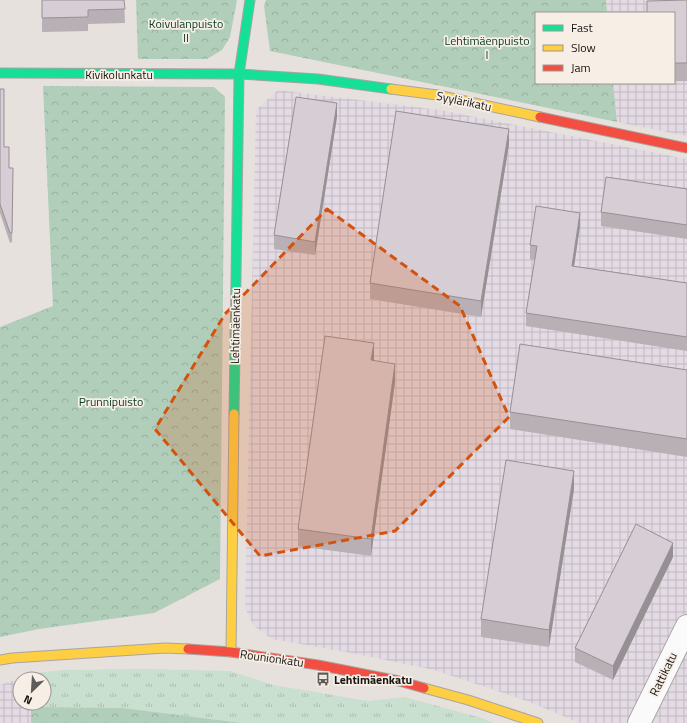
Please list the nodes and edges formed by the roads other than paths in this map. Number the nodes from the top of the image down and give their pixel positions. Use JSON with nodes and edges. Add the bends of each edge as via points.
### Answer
{"nodes":[{"id":1,"x":250,"y":0,"type":"edge"},
{"id":2,"x":0,"y":73,"type":"edge"},
{"id":3,"x":239,"y":74,"type":"junction"},
{"id":4,"x":687,"y":148,"type":"edge"},
{"id":5,"x":687,"y":626,"type":"edge"},
{"id":6,"x":231,"y":652,"type":"junction"},
{"id":7,"x":0,"y":660,"type":"edge"},
{"id":8,"x":538,"y":723,"type":"edge"},
{"id":9,"x":640,"y":723,"type":"edge"}],
"edges":[{"from":1,"to":3,"type":"street","name":"Lehtimäenkatu"},
{"from":2,"to":3,"type":"street","name":"Kivikolunkatu"},
{"from":3,"to":4,"type":"street","name":"Syylärikatu","via":[[318,79],[437,95]]},
{"from":3,"to":6,"type":"street","name":"Lehtimäenkatu"},
{"from":5,"to":9,"type":"street","name":"Rattikatu"},
{"from":6,"to":7,"type":"street","name":"Rounionkatu","via":[[158,648]]},
{"from":6,"to":8,"type":"street","name":"Rounionkatu","via":[[400,681]]}]}
